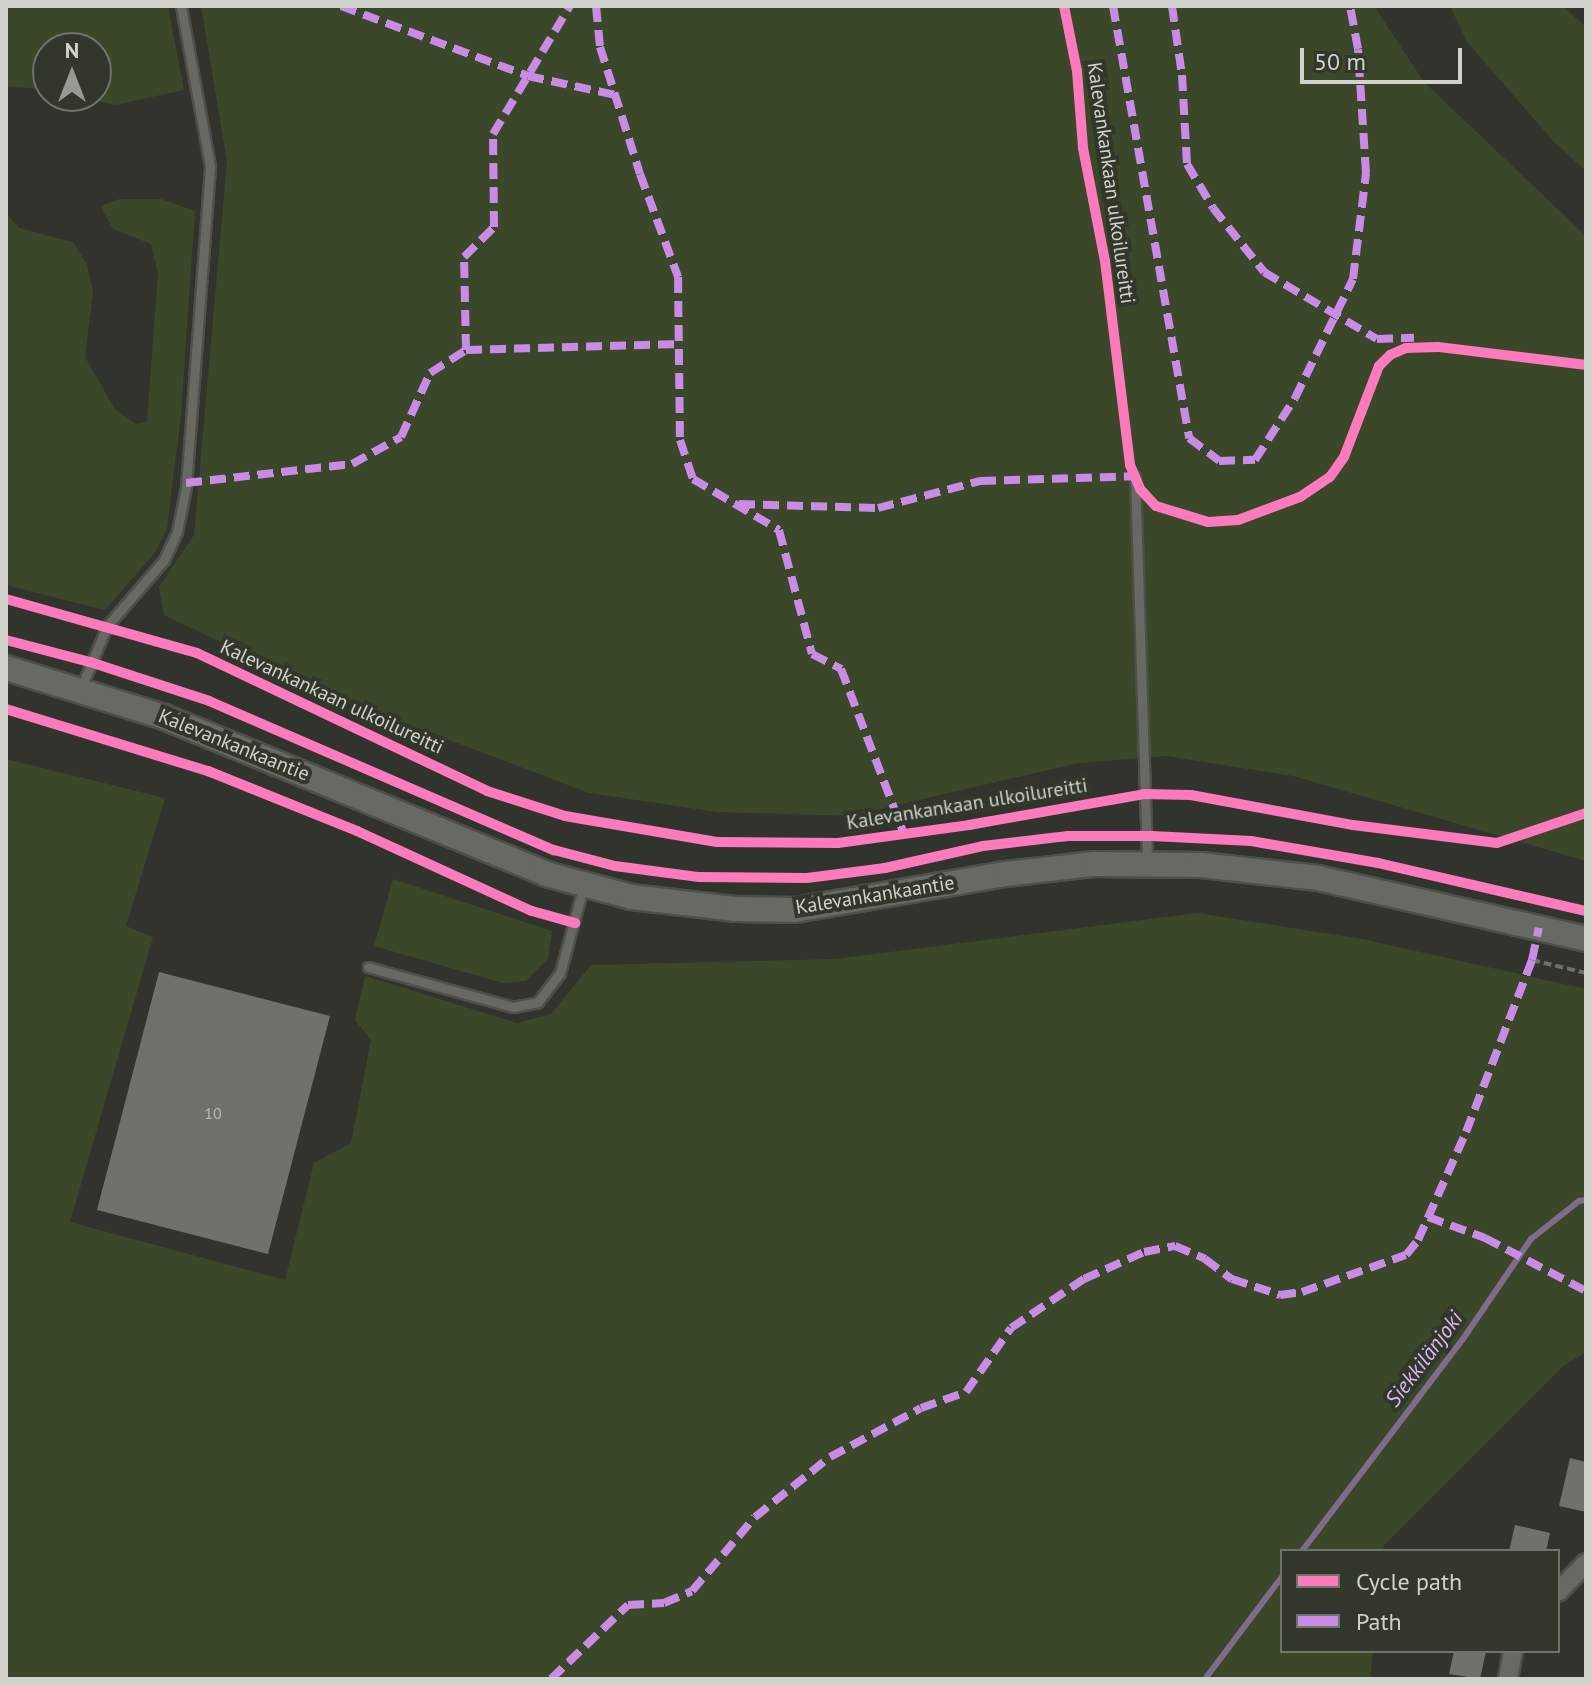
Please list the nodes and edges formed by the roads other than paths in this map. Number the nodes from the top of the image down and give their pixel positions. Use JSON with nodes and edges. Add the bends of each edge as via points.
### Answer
{"nodes":[{"id":1,"x":181,"y":6,"type":"edge"},
{"id":2,"x":1135,"y":476,"type":"dead end"},
{"id":3,"x":6,"y":668,"type":"edge"},
{"id":4,"x":80,"y":690,"type":"junction"},
{"id":5,"x":1147,"y":864,"type":"junction"},
{"id":6,"x":584,"y":884,"type":"junction"},
{"id":7,"x":1586,"y":939,"type":"edge"},
{"id":8,"x":368,"y":967,"type":"dead end"},
{"id":9,"x":1586,"y":1563,"type":"edge"},
{"id":10,"x":1560,"y":1590,"type":"edge"},
{"id":11,"x":1513,"y":1653,"type":"edge"},
{"id":12,"x":1508,"y":1679,"type":"edge"}],
"edges":[{"from":1,"to":4,"type":"lane","via":[[210,166],[186,487],[177,532],[164,560],[107,626]]},
{"from":2,"to":5,"type":"lane"},
{"from":3,"to":4,"type":"street","name":"Kalevankankaantie"},
{"from":4,"to":6,"type":"street","name":"Kalevankankaantie","via":[[260,754],[546,874]]},
{"from":5,"to":6,"type":"street","name":"Kalevankankaantie","via":[[1006,874],[795,910],[656,901]]},
{"from":5,"to":7,"type":"street","name":"Kalevankankaantie","via":[[1318,878]]},
{"from":6,"to":8,"type":"lane","via":[[560,973],[538,1002],[513,1007]]},
{"from":9,"to":10,"type":"street"},
{"from":11,"to":12,"type":"street"}]}
